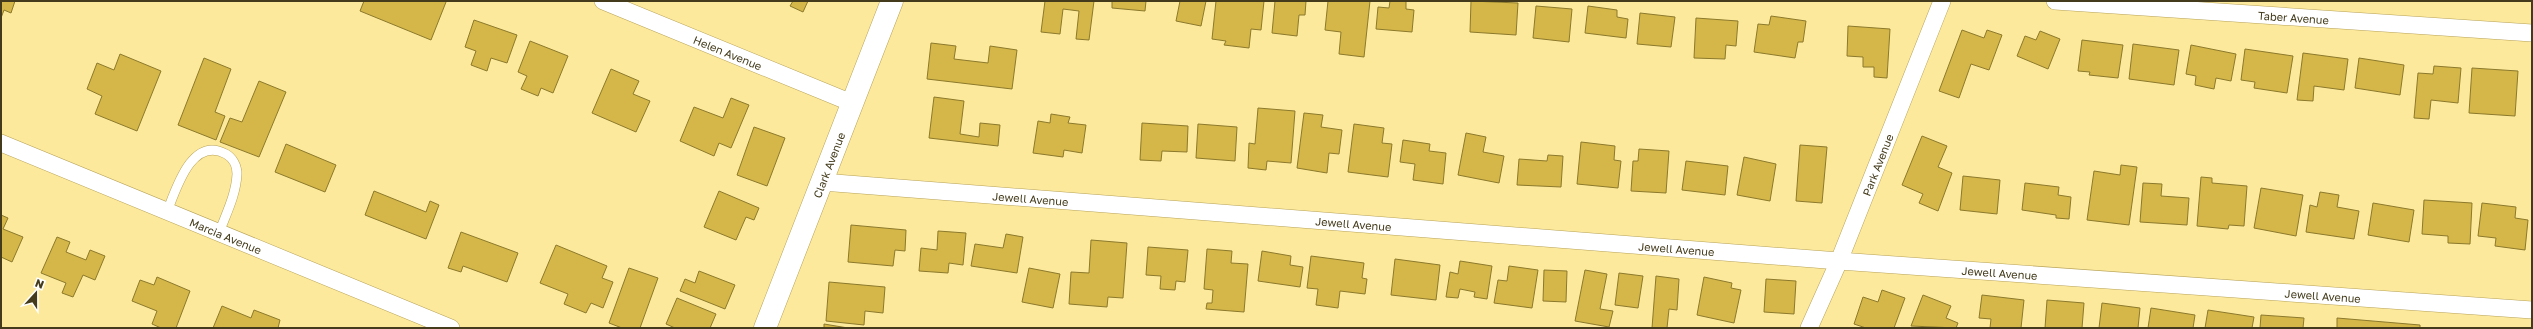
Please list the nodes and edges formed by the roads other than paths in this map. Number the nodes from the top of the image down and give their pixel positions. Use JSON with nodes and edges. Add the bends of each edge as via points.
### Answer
{"nodes":[{"id":1,"x":603,"y":1,"type":"edge"},
{"id":2,"x":892,"y":1,"type":"edge"},
{"id":3,"x":1942,"y":1,"type":"edge"},
{"id":4,"x":2055,"y":1,"type":"edge"},
{"id":5,"x":2532,"y":33,"type":"edge"},
{"id":6,"x":852,"y":103,"type":"junction"},
{"id":7,"x":1,"y":143,"type":"edge"},
{"id":8,"x":822,"y":182,"type":"junction"},
{"id":9,"x":167,"y":212,"type":"junction"},
{"id":10,"x":219,"y":233,"type":"junction"},
{"id":11,"x":1839,"y":261,"type":"junction"},
{"id":12,"x":2532,"y":310,"type":"edge"},
{"id":13,"x":451,"y":328,"type":"edge"},
{"id":14,"x":765,"y":328,"type":"edge"},
{"id":15,"x":1809,"y":328,"type":"edge"}],
"edges":[{"from":1,"to":6,"type":"street","name":"Helen Avenue"},
{"from":2,"to":6,"type":"street","name":"Clark Avenue"},
{"from":3,"to":11,"type":"street","name":"Park Avenue"},
{"from":4,"to":5,"type":"street","name":"Taber Avenue"},
{"from":6,"to":8,"type":"street","name":"Clark Avenue"},
{"from":7,"to":9,"type":"street","name":"Marcia Avenue"},
{"from":8,"to":11,"type":"street","name":"Jewell Avenue"},
{"from":8,"to":14,"type":"street","name":"Clark Avenue"},
{"from":9,"to":10,"type":"street","name":"Marcia Avenue"},
{"from":9,"to":10,"type":"lane","via":[[181,178],[196,156],[204,150],[227,154],[235,162],[237,174],[231,202]]},
{"from":10,"to":13,"type":"street","name":"Marcia Avenue"},
{"from":11,"to":12,"type":"street","name":"Jewell Avenue"},
{"from":11,"to":15,"type":"street","name":"Park Avenue"}]}
